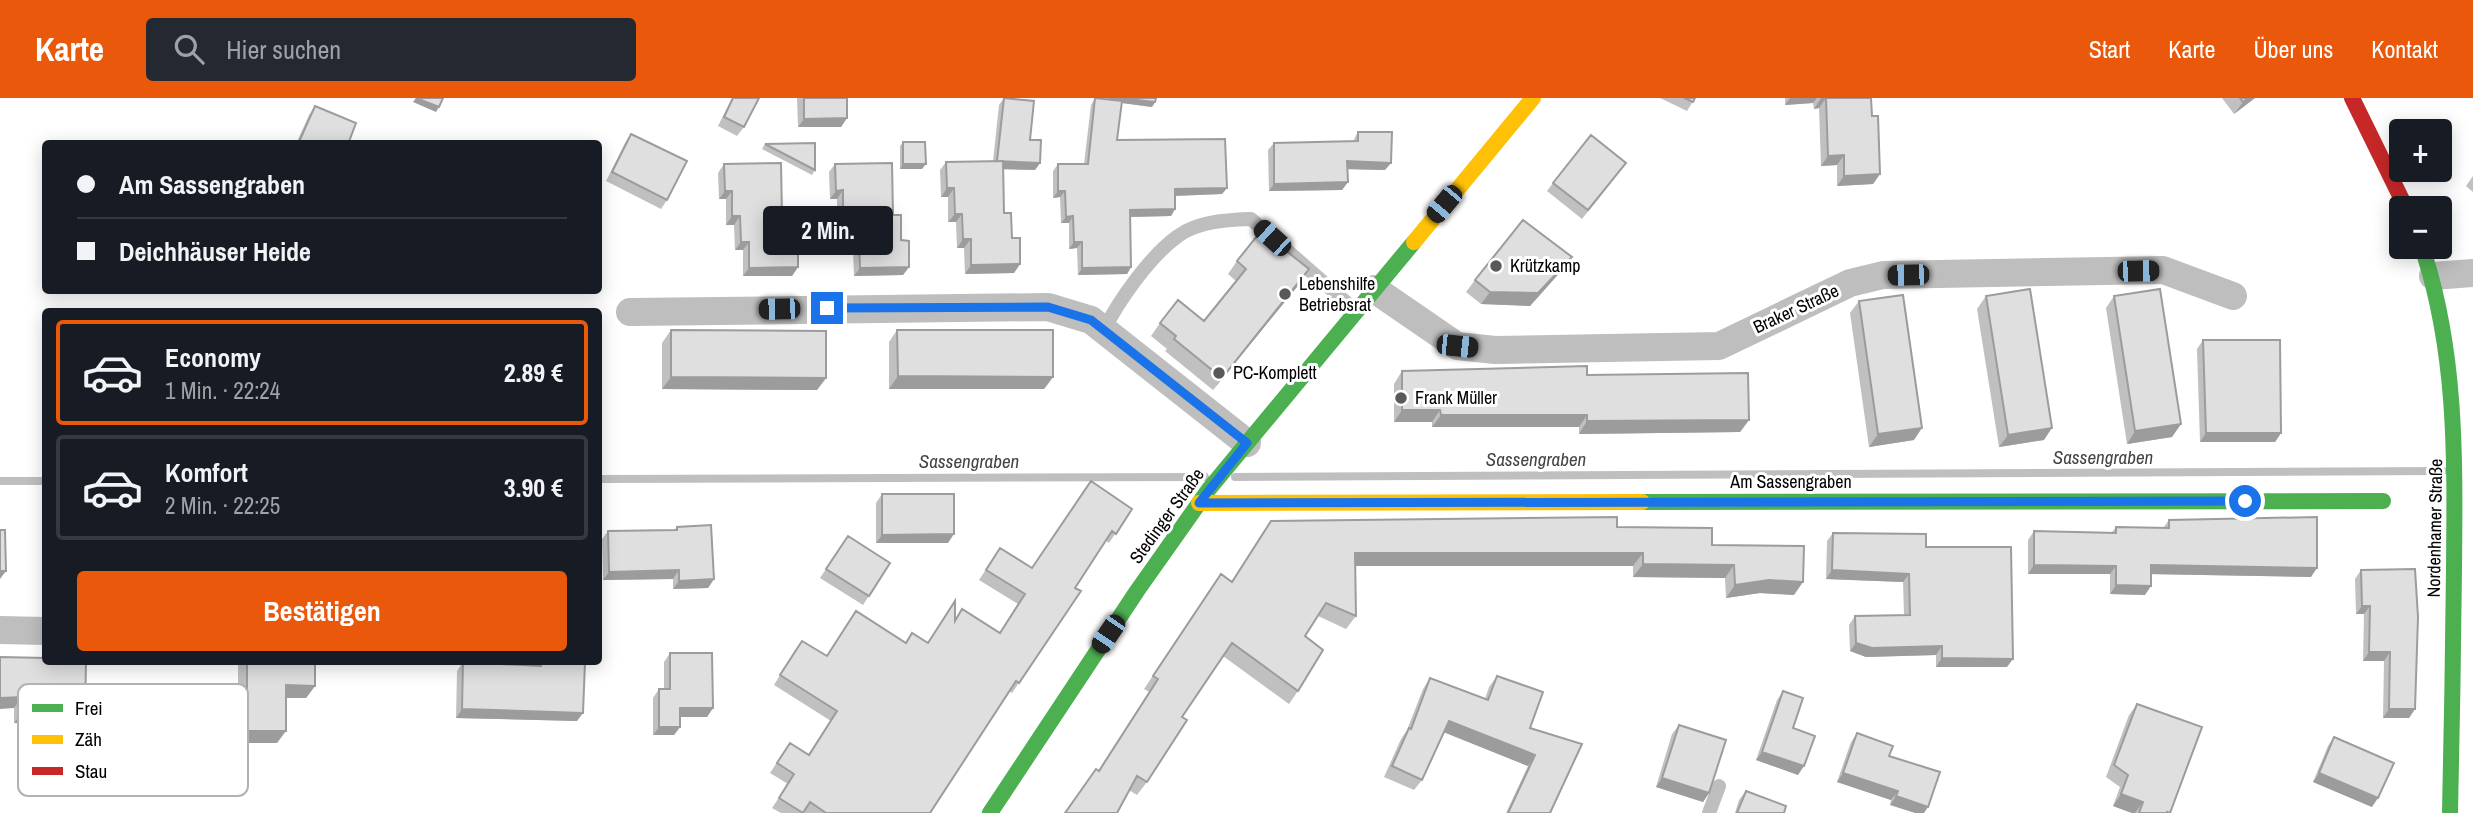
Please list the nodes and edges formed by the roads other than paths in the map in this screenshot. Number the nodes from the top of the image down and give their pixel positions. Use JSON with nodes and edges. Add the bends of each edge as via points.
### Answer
{"nodes":[{"id":1,"x":1533,"y":98,"type":"edge"},
{"id":2,"x":2352,"y":98,"type":"edge"},
{"id":3,"x":2400,"y":196,"type":"edge"},
{"id":4,"x":2427,"y":259,"type":"edge"},
{"id":5,"x":2473,"y":273,"type":"edge"},
{"id":6,"x":2434,"y":276,"type":"junction"},
{"id":7,"x":1374,"y":289,"type":"junction"},
{"id":8,"x":2233,"y":296,"type":"dead end"},
{"id":9,"x":1356,"y":311,"type":"junction"},
{"id":10,"x":630,"y":312,"type":"dead end"},
{"id":11,"x":1104,"y":330,"type":"junction"},
{"id":12,"x":1239,"y":453,"type":"junction"},
{"id":13,"x":2383,"y":501,"type":"dead end"},
{"id":14,"x":1199,"y":503,"type":"junction"},
{"id":15,"x":0,"y":631,"type":"edge"},
{"id":16,"x":42,"y":631,"type":"edge"},
{"id":17,"x":1719,"y":786,"type":"dead end"},
{"id":18,"x":990,"y":813,"type":"edge"},
{"id":19,"x":1709,"y":813,"type":"edge"},
{"id":20,"x":2450,"y":813,"type":"edge"}],
"edges":[{"from":1,"to":7,"type":"street","name":"Stedinger Straße"},
{"from":2,"to":3,"type":"street"},
{"from":4,"to":6,"type":"street","name":"Nordenhamer Straße"},
{"from":5,"to":6,"type":"street"},
{"from":6,"to":20,"type":"street","name":"Nordenhamer Straße","via":[[2449,352],[2455,461]]},
{"from":7,"to":8,"type":"street","name":"Braker Straße","via":[[1457,346],[1495,350],[1719,346],[1850,283],[1883,275],[2163,270]]},
{"from":7,"to":9,"type":"street","name":"Stedinger Straße"},
{"from":9,"to":11,"type":"lane","via":[[1251,219],[1219,220],[1179,235],[1114,309]]},
{"from":9,"to":12,"type":"street","name":"Stedinger Straße"},
{"from":10,"to":11,"type":"street","via":[[1048,307],[1091,320]]},
{"from":11,"to":12,"type":"street"},
{"from":12,"to":14,"type":"street","name":"Stedinger Straße"},
{"from":13,"to":14,"type":"street","name":"Am Sassengraben"},
{"from":14,"to":18,"type":"street","name":"Stedinger Straße"},
{"from":15,"to":16,"type":"street"},
{"from":17,"to":19,"type":"lane"}]}
